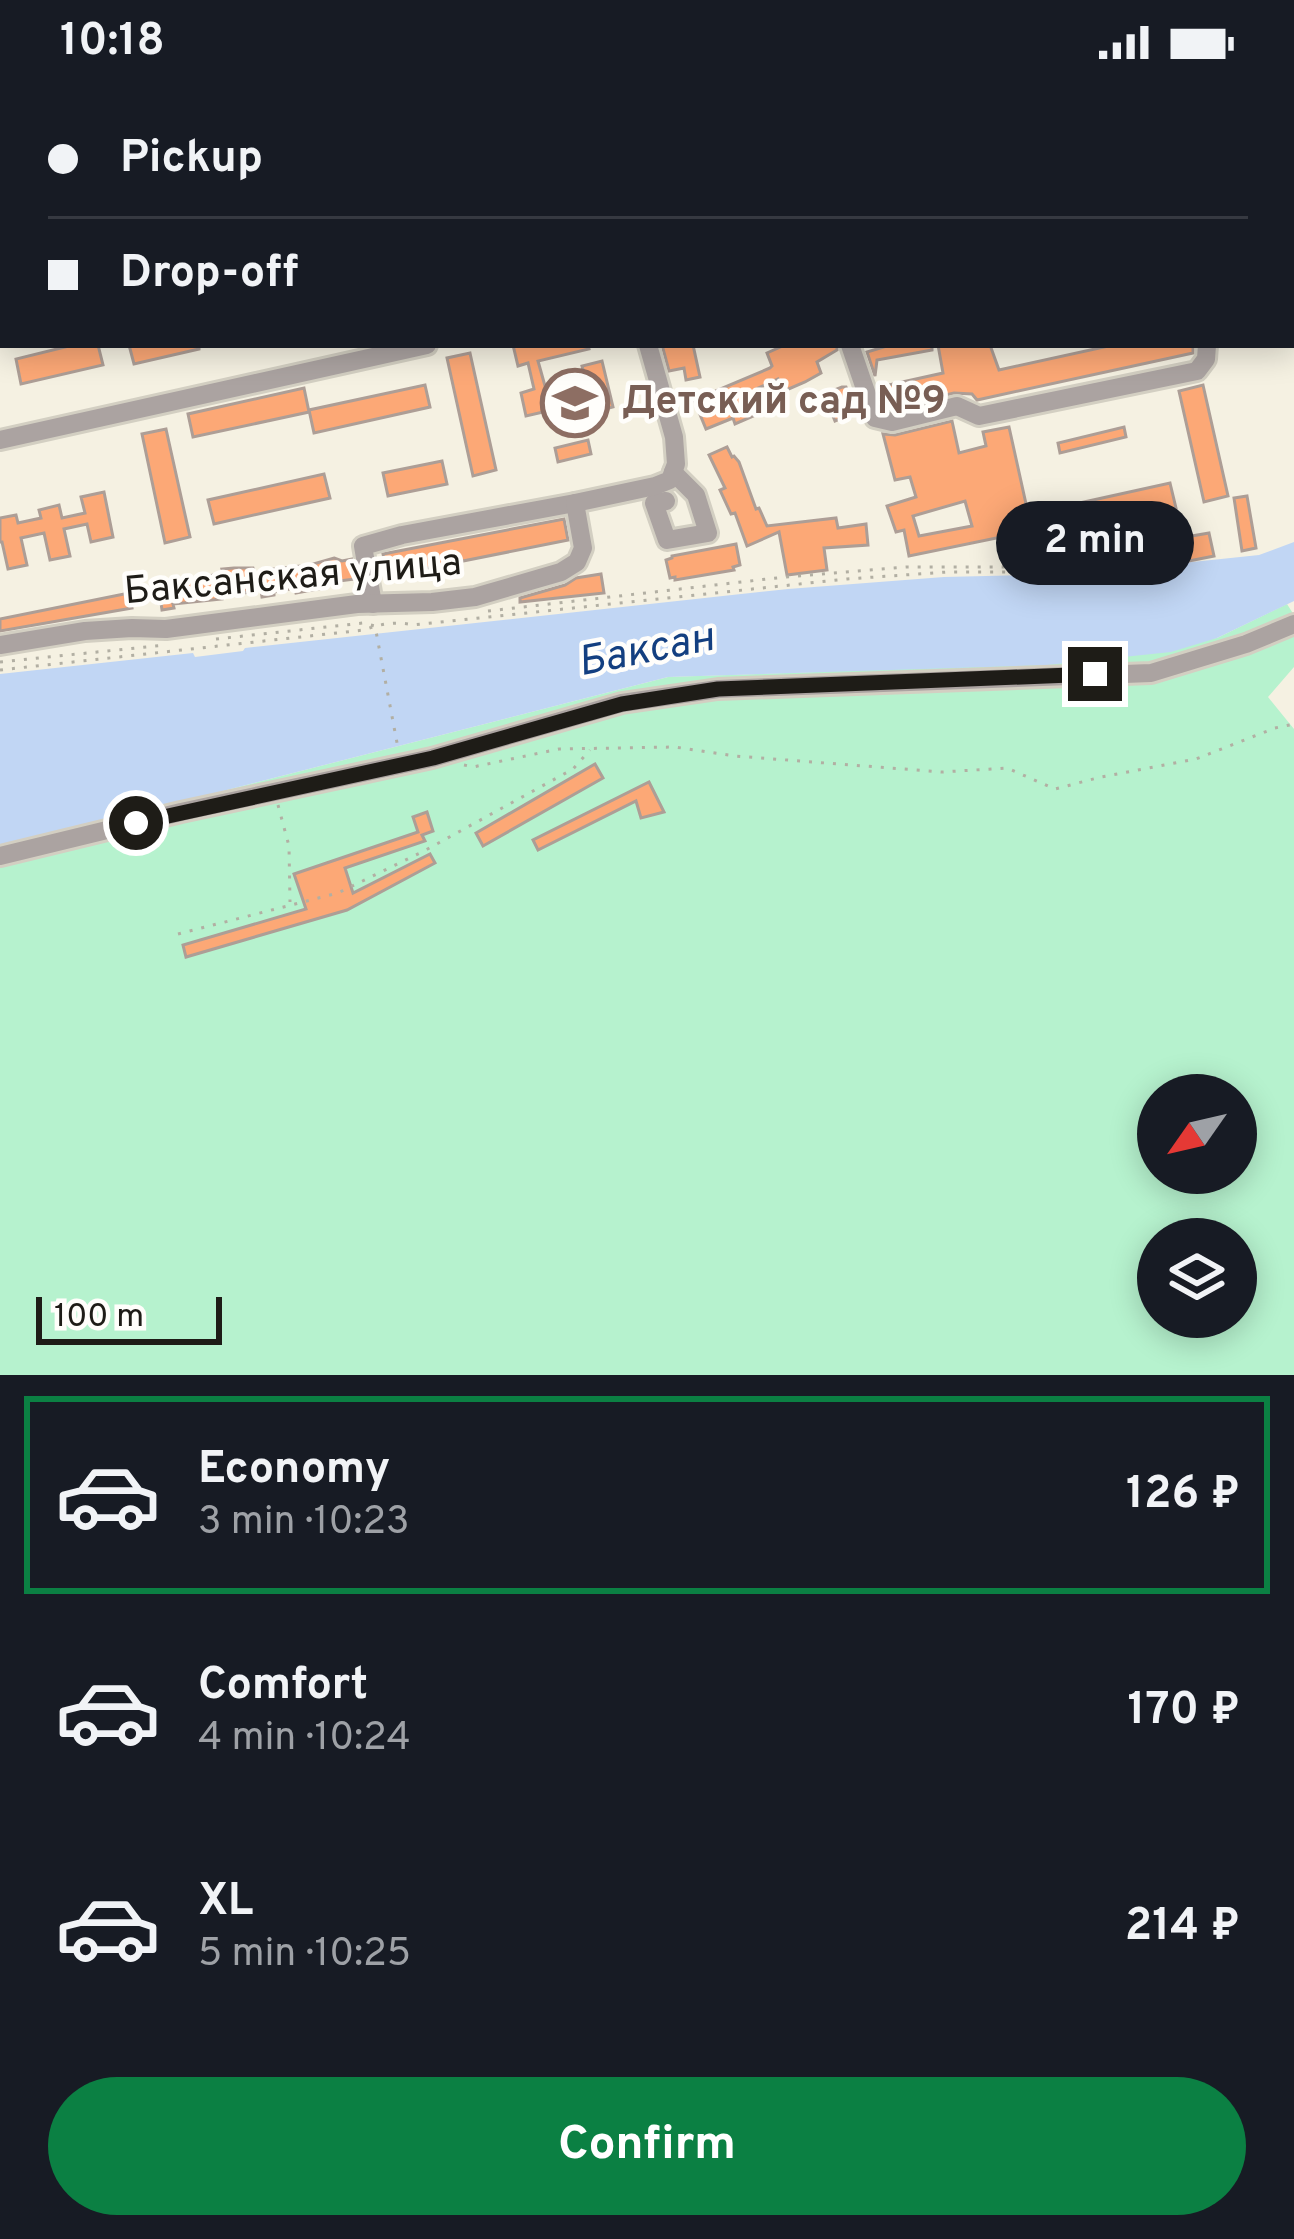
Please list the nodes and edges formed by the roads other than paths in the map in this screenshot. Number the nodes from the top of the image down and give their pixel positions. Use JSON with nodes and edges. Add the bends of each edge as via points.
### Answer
{"nodes":[{"id":1,"x":414,"y":348,"type":"edge"},
{"id":2,"x":649,"y":348,"type":"edge"},
{"id":3,"x":851,"y":348,"type":"edge"},
{"id":4,"x":1207,"y":348,"type":"edge"},
{"id":5,"x":0,"y":440,"type":"edge"},
{"id":6,"x":673,"y":472,"type":"junction"},
{"id":7,"x":666,"y":501,"type":"dead end"},
{"id":8,"x":575,"y":502,"type":"junction"},
{"id":9,"x":373,"y":604,"type":"junction"},
{"id":10,"x":1294,"y":624,"type":"edge"},
{"id":11,"x":0,"y":645,"type":"edge"},
{"id":12,"x":0,"y":856,"type":"edge"}],
"edges":[{"from":1,"to":5,"type":"street"},
{"from":2,"to":6,"type":"street","via":[[674,437]]},
{"from":3,"to":4,"type":"street","via":[[875,418],[892,422],[957,406],[979,416],[1196,371]]},
{"from":6,"to":7,"type":"street","via":[[696,495],[708,532],[668,540],[655,503]]},
{"from":6,"to":8,"type":"street","via":[[655,486]]},
{"from":8,"to":9,"type":"street","name":"Баксанская улица","via":[[583,548],[562,572],[476,597]]},
{"from":8,"to":9,"type":"street","via":[[364,546]]},
{"from":9,"to":11,"type":"street","name":"Баксанская улица"},
{"from":10,"to":12,"type":"street","via":[[1150,673],[718,689],[622,704],[433,758]]}]}
